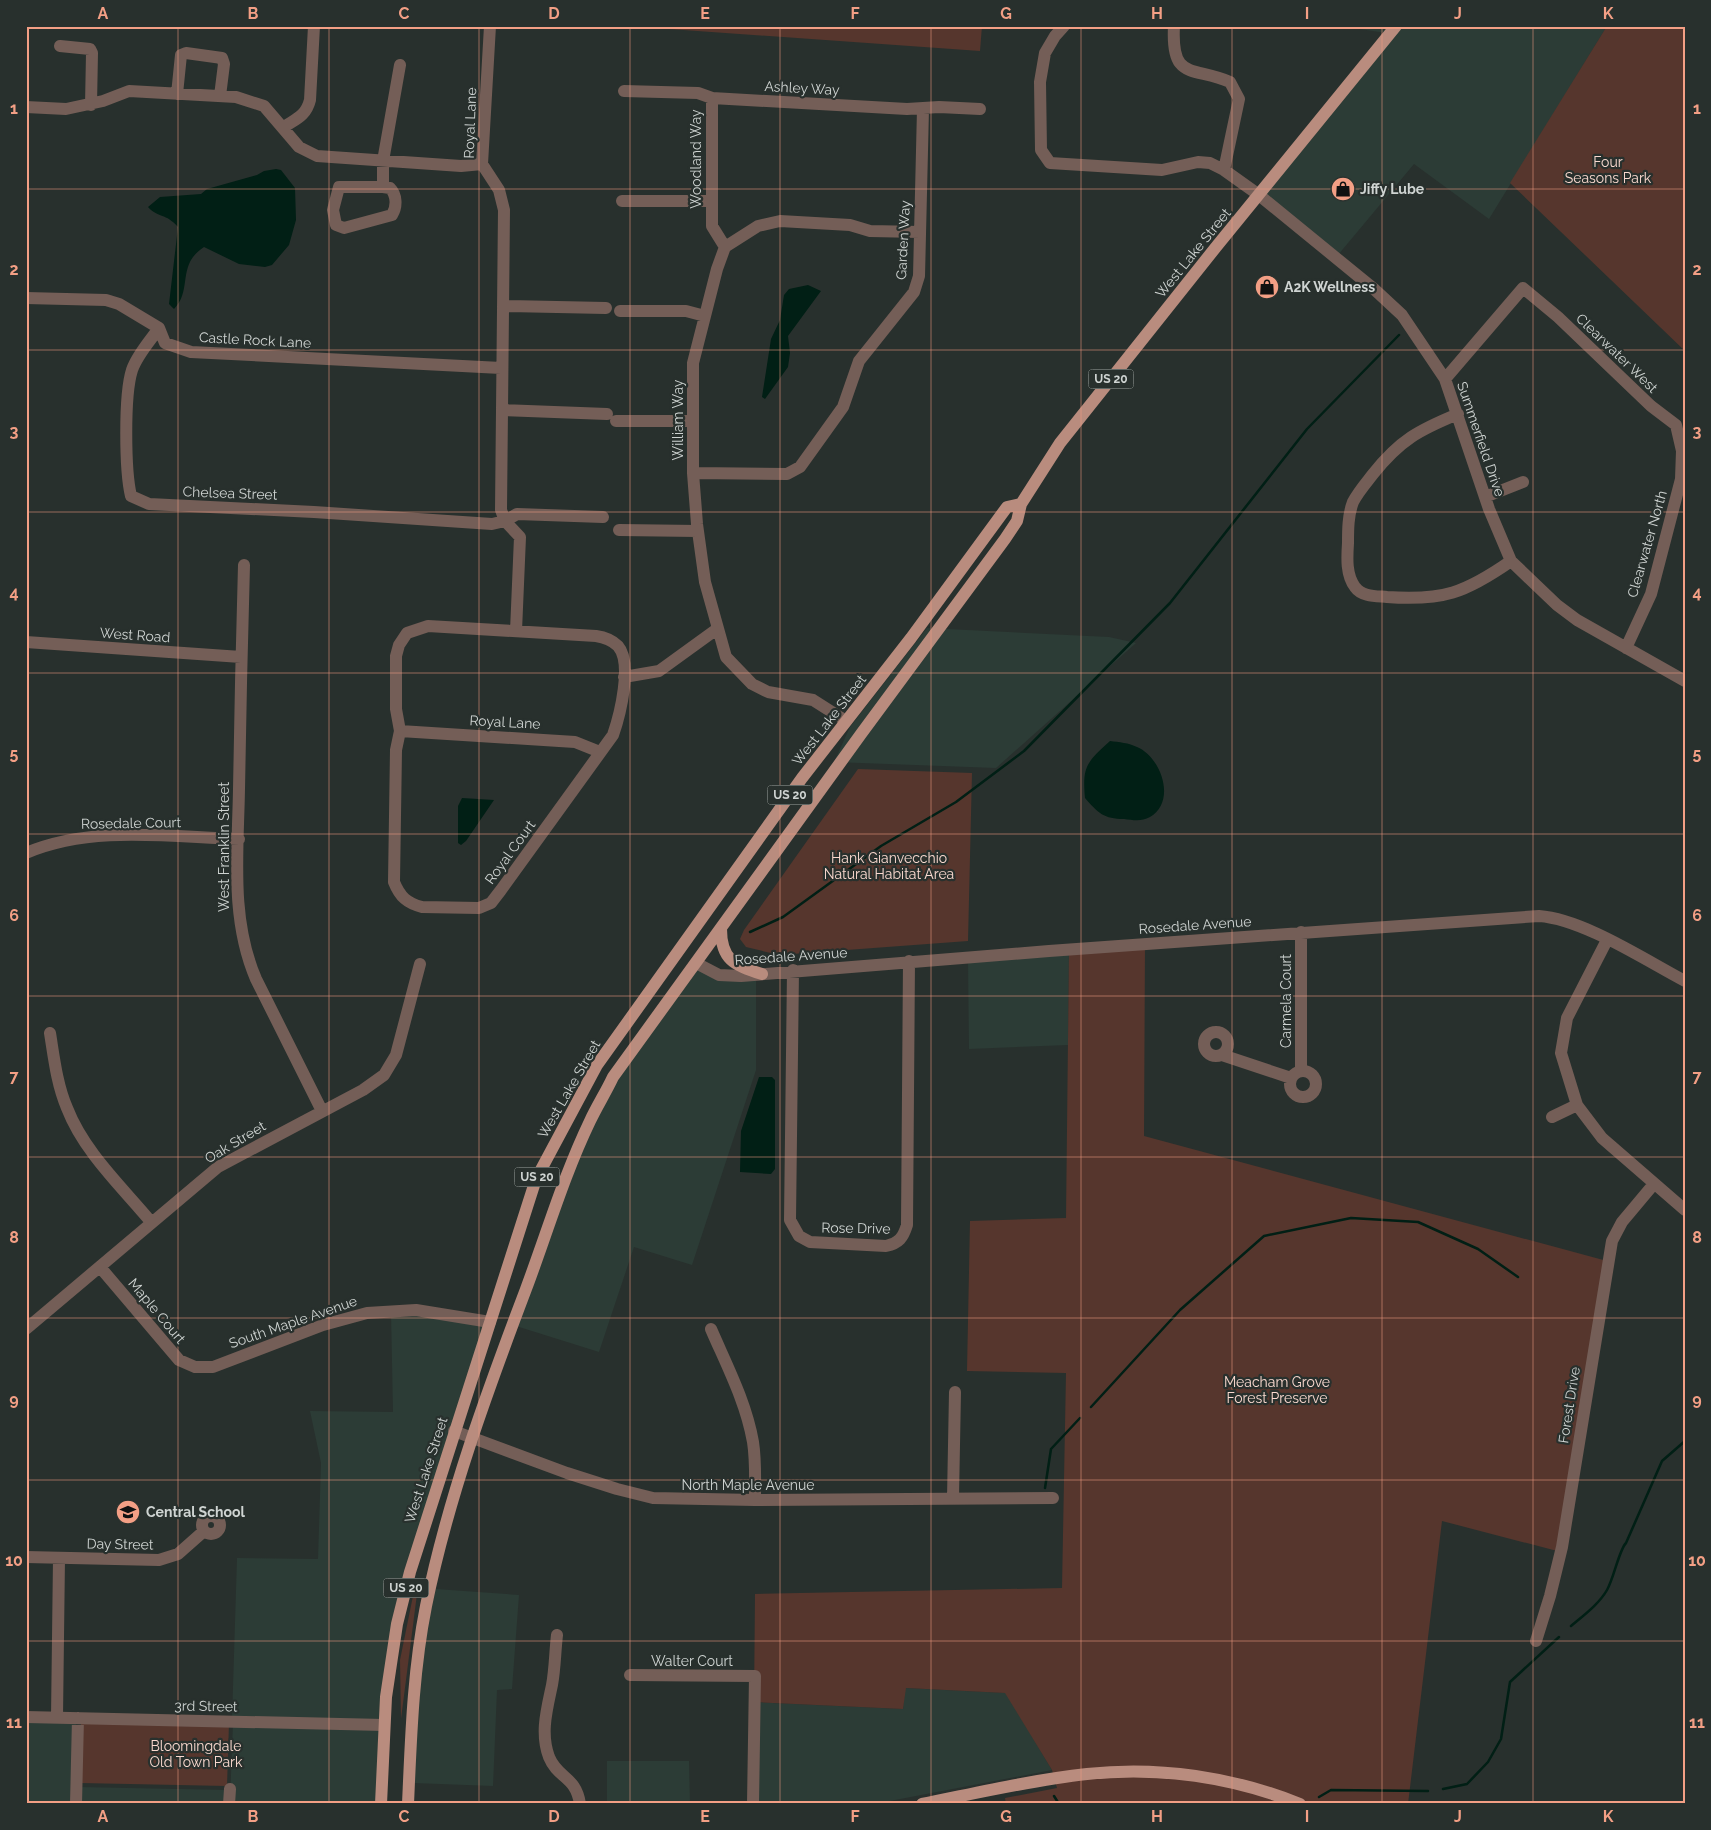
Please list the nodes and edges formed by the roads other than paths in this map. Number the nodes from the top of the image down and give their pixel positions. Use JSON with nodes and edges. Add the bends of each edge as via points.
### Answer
{"nodes":[{"id":1,"x":314,"y":26,"type":"edge"},
{"id":2,"x":490,"y":26,"type":"edge"},
{"id":3,"x":1064,"y":26,"type":"edge"},
{"id":4,"x":1174,"y":26,"type":"edge"},
{"id":5,"x":1396,"y":26,"type":"edge"},
{"id":6,"x":60,"y":46,"type":"dead end"},
{"id":7,"x":400,"y":65,"type":"dead end"},
{"id":8,"x":624,"y":91,"type":"dead end"},
{"id":9,"x":177,"y":94,"type":"junction"},
{"id":10,"x":220,"y":96,"type":"junction"},
{"id":11,"x":712,"y":98,"type":"junction"},
{"id":12,"x":91,"y":105,"type":"junction"},
{"id":13,"x":26,"y":107,"type":"edge"},
{"id":14,"x":923,"y":109,"type":"junction"},
{"id":15,"x":980,"y":109,"type":"dead end"},
{"id":16,"x":284,"y":127,"type":"junction"},
{"id":17,"x":383,"y":161,"type":"junction"},
{"id":18,"x":482,"y":164,"type":"junction"},
{"id":19,"x":1224,"y":170,"type":"junction"},
{"id":20,"x":383,"y":188,"type":"junction"},
{"id":21,"x":1259,"y":195,"type":"junction"},
{"id":22,"x":622,"y":201,"type":"dead end"},
{"id":23,"x":710,"y":201,"type":"junction"},
{"id":24,"x":920,"y":232,"type":"junction"},
{"id":25,"x":725,"y":247,"type":"junction"},
{"id":26,"x":26,"y":298,"type":"edge"},
{"id":27,"x":504,"y":306,"type":"junction"},
{"id":28,"x":606,"y":308,"type":"dead end"},
{"id":29,"x":620,"y":311,"type":"dead end"},
{"id":30,"x":704,"y":316,"type":"junction"},
{"id":31,"x":159,"y":328,"type":"junction"},
{"id":32,"x":501,"y":368,"type":"junction"},
{"id":33,"x":1445,"y":379,"type":"junction"},
{"id":34,"x":502,"y":410,"type":"junction"},
{"id":35,"x":1458,"y":414,"type":"junction"},
{"id":36,"x":692,"y":421,"type":"junction"},
{"id":37,"x":1681,"y":446,"type":"joint"},
{"id":38,"x":693,"y":473,"type":"junction"},
{"id":39,"x":1523,"y":482,"type":"dead end"},
{"id":40,"x":1485,"y":497,"type":"junction"},
{"id":41,"x":1021,"y":504,"type":"junction"},
{"id":42,"x":604,"y":517,"type":"dead end"},
{"id":43,"x":505,"y":521,"type":"junction"},
{"id":44,"x":619,"y":530,"type":"dead end"},
{"id":45,"x":698,"y":531,"type":"junction"},
{"id":46,"x":1511,"y":561,"type":"junction"},
{"id":47,"x":244,"y":565,"type":"dead end"},
{"id":48,"x":718,"y":629,"type":"junction"},
{"id":49,"x":516,"y":631,"type":"junction"},
{"id":50,"x":26,"y":642,"type":"edge"},
{"id":51,"x":1626,"y":648,"type":"junction"},
{"id":52,"x":241,"y":657,"type":"junction"},
{"id":53,"x":624,"y":677,"type":"junction"},
{"id":54,"x":1685,"y":681,"type":"edge"},
{"id":55,"x":846,"y":721,"type":"junction"},
{"id":56,"x":400,"y":731,"type":"junction"},
{"id":57,"x":600,"y":752,"type":"junction"},
{"id":58,"x":238,"y":839,"type":"junction"},
{"id":59,"x":26,"y":853,"type":"edge"},
{"id":60,"x":721,"y":929,"type":"junction"},
{"id":61,"x":1302,"y":932,"type":"junction"},
{"id":62,"x":1607,"y":940,"type":"junction"},
{"id":63,"x":680,"y":952,"type":"junction"},
{"id":64,"x":909,"y":961,"type":"junction"},
{"id":65,"x":696,"y":963,"type":"junction"},
{"id":66,"x":420,"y":964,"type":"dead end"},
{"id":67,"x":793,"y":970,"type":"junction"},
{"id":68,"x":762,"y":974,"type":"junction"},
{"id":69,"x":1685,"y":981,"type":"edge"},
{"id":70,"x":50,"y":1034,"type":"dead end"},
{"id":71,"x":1222,"y":1055,"type":"dead end"},
{"id":72,"x":1577,"y":1105,"type":"junction"},
{"id":73,"x":322,"y":1111,"type":"junction"},
{"id":74,"x":1552,"y":1117,"type":"dead end"},
{"id":75,"x":1653,"y":1185,"type":"junction"},
{"id":76,"x":1685,"y":1210,"type":"edge"},
{"id":77,"x":151,"y":1222,"type":"junction"},
{"id":78,"x":100,"y":1267,"type":"junction"},
{"id":79,"x":490,"y":1322,"type":"junction"},
{"id":80,"x":26,"y":1329,"type":"edge"},
{"id":81,"x":711,"y":1329,"type":"dead end"},
{"id":82,"x":195,"y":1367,"type":"joint"},
{"id":83,"x":955,"y":1392,"type":"dead end"},
{"id":84,"x":454,"y":1431,"type":"junction"},
{"id":85,"x":473,"y":1438,"type":"junction"},
{"id":86,"x":953,"y":1498,"type":"junction"},
{"id":87,"x":1053,"y":1498,"type":"dead end"},
{"id":88,"x":755,"y":1500,"type":"junction"},
{"id":89,"x":204,"y":1531,"type":"dead end"},
{"id":90,"x":26,"y":1557,"type":"edge"},
{"id":91,"x":59,"y":1558,"type":"junction"},
{"id":92,"x":557,"y":1635,"type":"dead end"},
{"id":93,"x":1536,"y":1641,"type":"dead end"},
{"id":94,"x":630,"y":1675,"type":"dead end"},
{"id":95,"x":26,"y":1717,"type":"edge"},
{"id":96,"x":57,"y":1718,"type":"junction"},
{"id":97,"x":78,"y":1718,"type":"junction"},
{"id":98,"x":384,"y":1725,"type":"junction"},
{"id":99,"x":230,"y":1788,"type":"dead end"},
{"id":100,"x":76,"y":1804,"type":"edge"},
{"id":101,"x":229,"y":1804,"type":"edge"},
{"id":102,"x":381,"y":1804,"type":"edge"},
{"id":103,"x":408,"y":1804,"type":"edge"},
{"id":104,"x":580,"y":1804,"type":"edge"},
{"id":105,"x":753,"y":1804,"type":"edge"},
{"id":106,"x":922,"y":1804,"type":"edge"},
{"id":107,"x":1300,"y":1804,"type":"edge"}],
"edges":[{"from":1,"to":16,"type":"street","via":[[308,110]]},
{"from":2,"to":18,"type":"street","name":"Royal Lane"},
{"from":3,"to":19,"type":"street","name":"Summerfield Drive","via":[[1045,53],[1040,82],[1041,150],[1050,162],[1162,170],[1198,162],[1210,163]]},
{"from":4,"to":19,"type":"street","via":[[1173,52],[1180,62],[1190,72],[1220,78],[1236,89],[1239,99]]},
{"from":5,"to":21,"type":"main road","name":"West Lake Street","number":"US 20"},
{"from":6,"to":12,"type":"street","via":[[90,49]]},
{"from":7,"to":17,"type":"street"},
{"from":8,"to":11,"type":"street","name":"Ashley Way","via":[[698,93]]},
{"from":9,"to":10,"type":"street"},
{"from":9,"to":10,"type":"street","via":[[181,56],[186,53],[222,58]]},
{"from":9,"to":12,"type":"street","via":[[129,91]]},
{"from":10,"to":16,"type":"street","via":[[246,99],[264,106]]},
{"from":11,"to":14,"type":"street","name":"Ashley Way"},
{"from":11,"to":23,"type":"street","name":"Woodland Way"},
{"from":12,"to":13,"type":"street","via":[[66,109]]},
{"from":14,"to":15,"type":"street","name":"Ashley Way"},
{"from":14,"to":24,"type":"street","name":"Garden Way"},
{"from":16,"to":17,"type":"street","via":[[299,147],[317,156]]},
{"from":17,"to":18,"type":"street","via":[[461,166]]},
{"from":17,"to":20,"type":"street"},
{"from":18,"to":27,"type":"street","name":"Royal Lane","via":[[499,190],[504,210]]},
{"from":19,"to":21,"type":"street","name":"Summerfield Drive"},
{"from":20,"to":20,"type":"street","via":[[339,187],[333,210],[336,225],[344,228],[392,215],[394,194],[390,188]]},
{"from":21,"to":33,"type":"street","name":"Summerfield Drive","via":[[1402,315]]},
{"from":21,"to":41,"type":"main road","name":"West Lake Street","number":"US 20","via":[[1060,443]]},
{"from":22,"to":23,"type":"street"},
{"from":23,"to":25,"type":"street","name":"Woodland Way","via":[[712,226]]},
{"from":24,"to":25,"type":"street","via":[[870,231],[850,225],[780,221],[758,226]]},
{"from":24,"to":38,"type":"street","name":"Garden Way","via":[[919,276],[914,292],[859,361],[843,407],[800,467],[782,475]]},
{"from":25,"to":30,"type":"street","name":"William Way"},
{"from":26,"to":31,"type":"street","name":"Castle Rock Lane","via":[[106,300],[120,304]]},
{"from":27,"to":28,"type":"street"},
{"from":27,"to":32,"type":"street","name":"Royal Lane"},
{"from":29,"to":30,"type":"street","via":[[686,311]]},
{"from":30,"to":36,"type":"street","name":"William Way","via":[[693,363]]},
{"from":31,"to":32,"type":"street","name":"Castle Rock Lane","via":[[165,343],[191,352]]},
{"from":31,"to":43,"type":"street","name":"Chelsea Street","via":[[137,360],[129,386],[127,474],[131,496],[156,505],[492,524]]},
{"from":32,"to":34,"type":"street","name":"Royal Lane"},
{"from":33,"to":35,"type":"street","name":"Summerfield Drive"},
{"from":33,"to":37,"type":"street","name":"Clearwater West","via":[[1523,288],[1651,406],[1676,425]]},
{"from":34,"to":36,"type":"street"},
{"from":34,"to":43,"type":"street","name":"Royal Lane","via":[[501,510]]},
{"from":35,"to":40,"type":"street","name":"Summerfield Drive"},
{"from":35,"to":46,"type":"street","via":[[1428,426],[1398,444],[1362,487],[1349,518],[1347,566],[1355,587],[1364,594],[1425,599],[1468,588]]},
{"from":36,"to":38,"type":"street","name":"William Way"},
{"from":37,"to":51,"type":"street","name":"Clearwater North","via":[[1681,479],[1653,584]]},
{"from":38,"to":45,"type":"street","name":"William Way"},
{"from":39,"to":40,"type":"street"},
{"from":40,"to":46,"type":"street","name":"Summerfield Drive"},
{"from":41,"to":55,"type":"main road","name":"West Lake Street","number":"US 20","via":[[1007,507]]},
{"from":41,"to":60,"type":"main road","name":"West Lake Street","number":"US 20","via":[[1017,522],[1005,539]]},
{"from":42,"to":43,"type":"street","via":[[517,514]]},
{"from":43,"to":49,"type":"street","name":"Royal Lane","via":[[520,537]]},
{"from":44,"to":45,"type":"street"},
{"from":45,"to":48,"type":"street","name":"William Way","via":[[704,582]]},
{"from":46,"to":51,"type":"street","name":"Summerfield Drive","via":[[1557,604],[1588,627]]},
{"from":47,"to":52,"type":"street","name":"West Franklin Street"},
{"from":48,"to":53,"type":"street","via":[[659,671]]},
{"from":48,"to":55,"type":"street","name":"William Way","via":[[726,656],[752,684],[768,692],[813,700]]},
{"from":49,"to":53,"type":"street","via":[[606,639],[618,646],[625,663]]},
{"from":49,"to":56,"type":"street","via":[[428,626],[407,633],[396,656],[396,709]]},
{"from":50,"to":52,"type":"street","name":"West Road"},
{"from":51,"to":54,"type":"street","name":"Summerfield Drive"},
{"from":52,"to":58,"type":"street","name":"West Franklin Street"},
{"from":53,"to":57,"type":"street","via":[[618,721],[613,735]]},
{"from":55,"to":63,"type":"main road","name":"West Lake Street","number":"US 20"},
{"from":56,"to":57,"type":"street","name":"Royal Lane","via":[[575,742]]},
{"from":56,"to":57,"type":"street","name":"Royal Court","via":[[396,750],[394,882],[399,895],[422,907],[470,908],[491,903]]},
{"from":58,"to":59,"type":"street","name":"Rosedale Court","via":[[108,836],[56,842]]},
{"from":58,"to":73,"type":"street","name":"West Franklin Street","via":[[239,919],[248,960]]},
{"from":60,"to":65,"type":"main road","name":"West Lake Street","number":"US 20"},
{"from":60,"to":68,"type":"main road","via":[[721,942],[727,957]]},
{"from":61,"to":62,"type":"street","name":"Rosedale Avenue","via":[[1539,916],[1555,917]]},
{"from":61,"to":64,"type":"street","name":"Rosedale Avenue"},
{"from":61,"to":71,"type":"street","name":"Carmela Court","via":[[1296,1074]]},
{"from":62,"to":69,"type":"street","name":"Rosedale Avenue"},
{"from":62,"to":72,"type":"street","via":[[1572,1006],[1562,1036],[1561,1053]]},
{"from":63,"to":65,"type":"main road"},
{"from":63,"to":79,"type":"main road","name":"West Lake Street","number":"US 20","via":[[597,1066],[536,1179]]},
{"from":64,"to":67,"type":"street","name":"Rosedale Avenue"},
{"from":64,"to":67,"type":"street","name":"Rose Drive","via":[[908,1225],[897,1244],[886,1246],[810,1242],[799,1236],[790,1220]]},
{"from":65,"to":68,"type":"street","name":"Rosedale Avenue","via":[[718,975]]},
{"from":65,"to":85,"type":"main road","name":"West Lake Street","number":"US 20","via":[[613,1077],[590,1121]]},
{"from":66,"to":73,"type":"street","name":"Oak Street","via":[[400,1046],[384,1075]]},
{"from":67,"to":68,"type":"street","name":"Rosedale Avenue"},
{"from":70,"to":77,"type":"street","via":[[59,1085],[74,1123],[96,1157]]},
{"from":72,"to":74,"type":"street"},
{"from":72,"to":75,"type":"street","via":[[1602,1138]]},
{"from":73,"to":77,"type":"street","name":"Oak Street","via":[[218,1167]]},
{"from":75,"to":76,"type":"street"},
{"from":75,"to":93,"type":"street","name":"Forest Drive","via":[[1622,1222],[1612,1241],[1562,1547]]},
{"from":77,"to":78,"type":"street","name":"Oak Street"},
{"from":78,"to":80,"type":"street","name":"Oak Street"},
{"from":78,"to":82,"type":"street","name":"Maple Court","via":[[179,1360]]},
{"from":79,"to":82,"type":"street","name":"South Maple Avenue","via":[[416,1310],[367,1313],[323,1325],[212,1367]]},
{"from":79,"to":84,"type":"main road","name":"West Lake Street","number":"US 20"},
{"from":81,"to":88,"type":"street","via":[[748,1422],[755,1465]]},
{"from":83,"to":86,"type":"street"},
{"from":84,"to":85,"type":"street","name":"North Maple Avenue"},
{"from":84,"to":98,"type":"main road","name":"West Lake Street","number":"US 20","via":[[410,1572],[390,1668]]},
{"from":85,"to":88,"type":"street","name":"North Maple Avenue","via":[[567,1473],[639,1495],[674,1500]]},
{"from":85,"to":103,"type":"main road","name":"West Lake Street","number":"US 20","via":[[426,1606],[412,1708]]},
{"from":86,"to":87,"type":"street","name":"North Maple Avenue"},
{"from":86,"to":88,"type":"street","name":"North Maple Avenue"},
{"from":89,"to":91,"type":"street","name":"Day Street","via":[[178,1554],[160,1560]]},
{"from":90,"to":91,"type":"street","name":"Day Street"},
{"from":91,"to":96,"type":"street"},
{"from":92,"to":104,"type":"street","via":[[552,1684],[544,1716],[545,1737],[550,1759],[556,1770],[574,1785]]},
{"from":94,"to":105,"type":"street","name":"Walter Court","via":[[755,1676]]},
{"from":95,"to":96,"type":"street","name":"3rd Street"},
{"from":96,"to":97,"type":"street","name":"3rd Street"},
{"from":97,"to":98,"type":"street","name":"3rd Street"},
{"from":97,"to":100,"type":"street"},
{"from":98,"to":102,"type":"main road","name":"West Lake Street","number":"US 20"},
{"from":99,"to":101,"type":"street"},
{"from":106,"to":107,"type":"main road","via":[[1058,1778],[1126,1772],[1221,1780]]}]}
